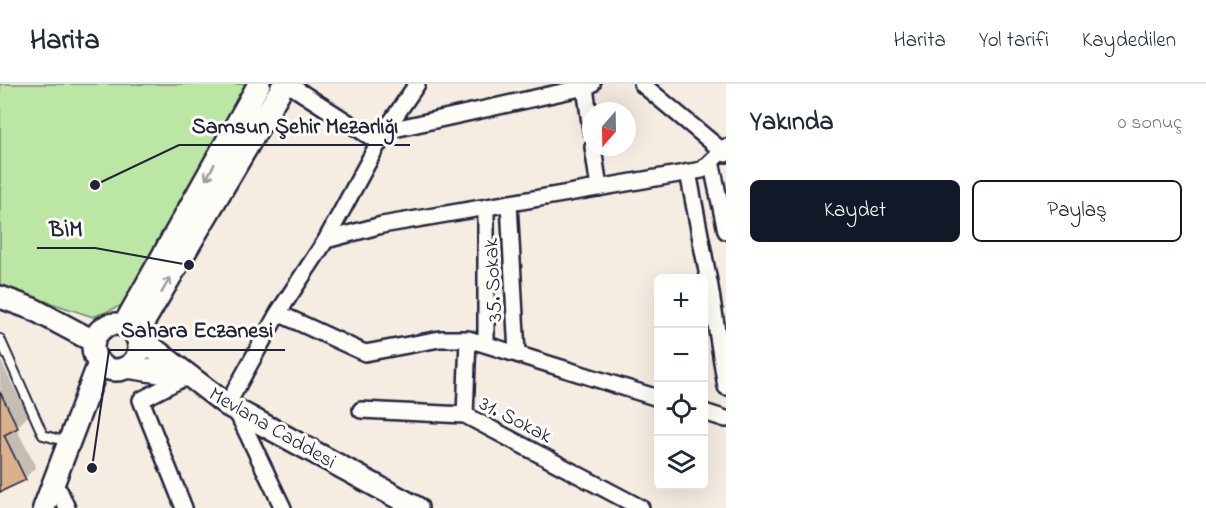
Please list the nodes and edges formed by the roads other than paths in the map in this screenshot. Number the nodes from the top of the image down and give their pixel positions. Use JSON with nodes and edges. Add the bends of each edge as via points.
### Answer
{"nodes":[{"id":1,"x":259,"y":84,"type":"edge"},
{"id":2,"x":286,"y":84,"type":"edge"},
{"id":3,"x":417,"y":84,"type":"edge"},
{"id":4,"x":642,"y":84,"type":"edge"},
{"id":5,"x":589,"y":86,"type":"edge"},
{"id":6,"x":590,"y":102,"type":"edge"},
{"id":7,"x":382,"y":137,"type":"junction"},
{"id":8,"x":721,"y":153,"type":"edge"},
{"id":9,"x":594,"y":156,"type":"edge"},
{"id":10,"x":688,"y":172,"type":"junction"},
{"id":11,"x":599,"y":188,"type":"junction"},
{"id":12,"x":509,"y":203,"type":"junction"},
{"id":13,"x":486,"y":207,"type":"junction"},
{"id":14,"x":726,"y":231,"type":"edge"},
{"id":15,"x":326,"y":240,"type":"junction"},
{"id":16,"x":726,"y":283,"type":"edge"},
{"id":17,"x":710,"y":287,"type":"junction"},
{"id":18,"x":0,"y":297,"type":"edge"},
{"id":19,"x":278,"y":313,"type":"junction"},
{"id":20,"x":130,"y":330,"type":"junction"},
{"id":21,"x":97,"y":335,"type":"junction"},
{"id":22,"x":0,"y":339,"type":"edge"},
{"id":23,"x":468,"y":339,"type":"junction"},
{"id":24,"x":486,"y":344,"type":"junction"},
{"id":25,"x":517,"y":354,"type":"junction"},
{"id":26,"x":113,"y":367,"type":"junction"},
{"id":27,"x":187,"y":376,"type":"junction"},
{"id":28,"x":726,"y":387,"type":"edge"},
{"id":29,"x":654,"y":397,"type":"edge"},
{"id":30,"x":232,"y":407,"type":"junction"},
{"id":31,"x":361,"y":410,"type":"dead end"},
{"id":32,"x":708,"y":413,"type":"edge"},
{"id":33,"x":465,"y":415,"type":"junction"},
{"id":34,"x":726,"y":419,"type":"edge"},
{"id":35,"x":69,"y":442,"type":"junction"},
{"id":36,"x":60,"y":503,"type":"edge"},
{"id":37,"x":44,"y":508,"type":"edge"},
{"id":38,"x":184,"y":508,"type":"edge"},
{"id":39,"x":283,"y":508,"type":"edge"},
{"id":40,"x":417,"y":508,"type":"edge"},
{"id":41,"x":642,"y":508,"type":"edge"}],
"edges":[{"from":1,"to":20,"type":"main road","one_way":true},
{"from":2,"to":7,"type":"street"},
{"from":20,"to":2,"type":"main road","one_way":true},
{"from":3,"to":7,"type":"street"},
{"from":4,"to":8,"type":"street"},
{"from":5,"to":6,"type":"street"},
{"from":5,"to":7,"type":"street"},
{"from":7,"to":15,"type":"street"},
{"from":8,"to":10,"type":"street","via":[[702,170]]},
{"from":8,"to":14,"type":"street"},
{"from":9,"to":11,"type":"street"},
{"from":10,"to":11,"type":"street"},
{"from":10,"to":17,"type":"street"},
{"from":11,"to":12,"type":"street"},
{"from":12,"to":13,"type":"street"},
{"from":12,"to":25,"type":"street","name":"35. Sokak"},
{"from":13,"to":15,"type":"street","via":[[382,225]]},
{"from":13,"to":24,"type":"street"},
{"from":15,"to":19,"type":"street"},
{"from":16,"to":17,"type":"street"},
{"from":17,"to":28,"type":"street"},
{"from":18,"to":21,"type":"main road"},
{"from":19,"to":23,"type":"street","via":[[365,353],[440,339]]},
{"from":19,"to":30,"type":"street"},
{"from":20,"to":21,"type":"main road","via":[[109,325]]},
{"from":20,"to":26,"type":"main road","via":[[139,342],[137,357]]},
{"from":20,"to":27,"type":"main road","name":"Mevlana Caddesi"},
{"from":21,"to":26,"type":"main road","via":[[95,357]]},
{"from":22,"to":35,"type":"lane","via":[[43,435]]},
{"from":23,"to":24,"type":"street"},
{"from":23,"to":33,"type":"street"},
{"from":24,"to":25,"type":"street"},
{"from":25,"to":29,"type":"street"},
{"from":26,"to":27,"type":"main road"},
{"from":26,"to":35,"type":"main road"},
{"from":26,"to":36,"type":"main road"},
{"from":27,"to":30,"type":"main road","name":"Mevlana Caddesi"},
{"from":27,"to":38,"type":"street","via":[[141,400]]},
{"from":30,"to":39,"type":"street"},
{"from":30,"to":40,"type":"main road","name":"Mevlana Caddesi"},
{"from":31,"to":33,"type":"street","name":"31. Sokak"},
{"from":32,"to":34,"type":"street"},
{"from":33,"to":41,"type":"street","name":"31. Sokak"},
{"from":35,"to":37,"type":"main road"}]}
